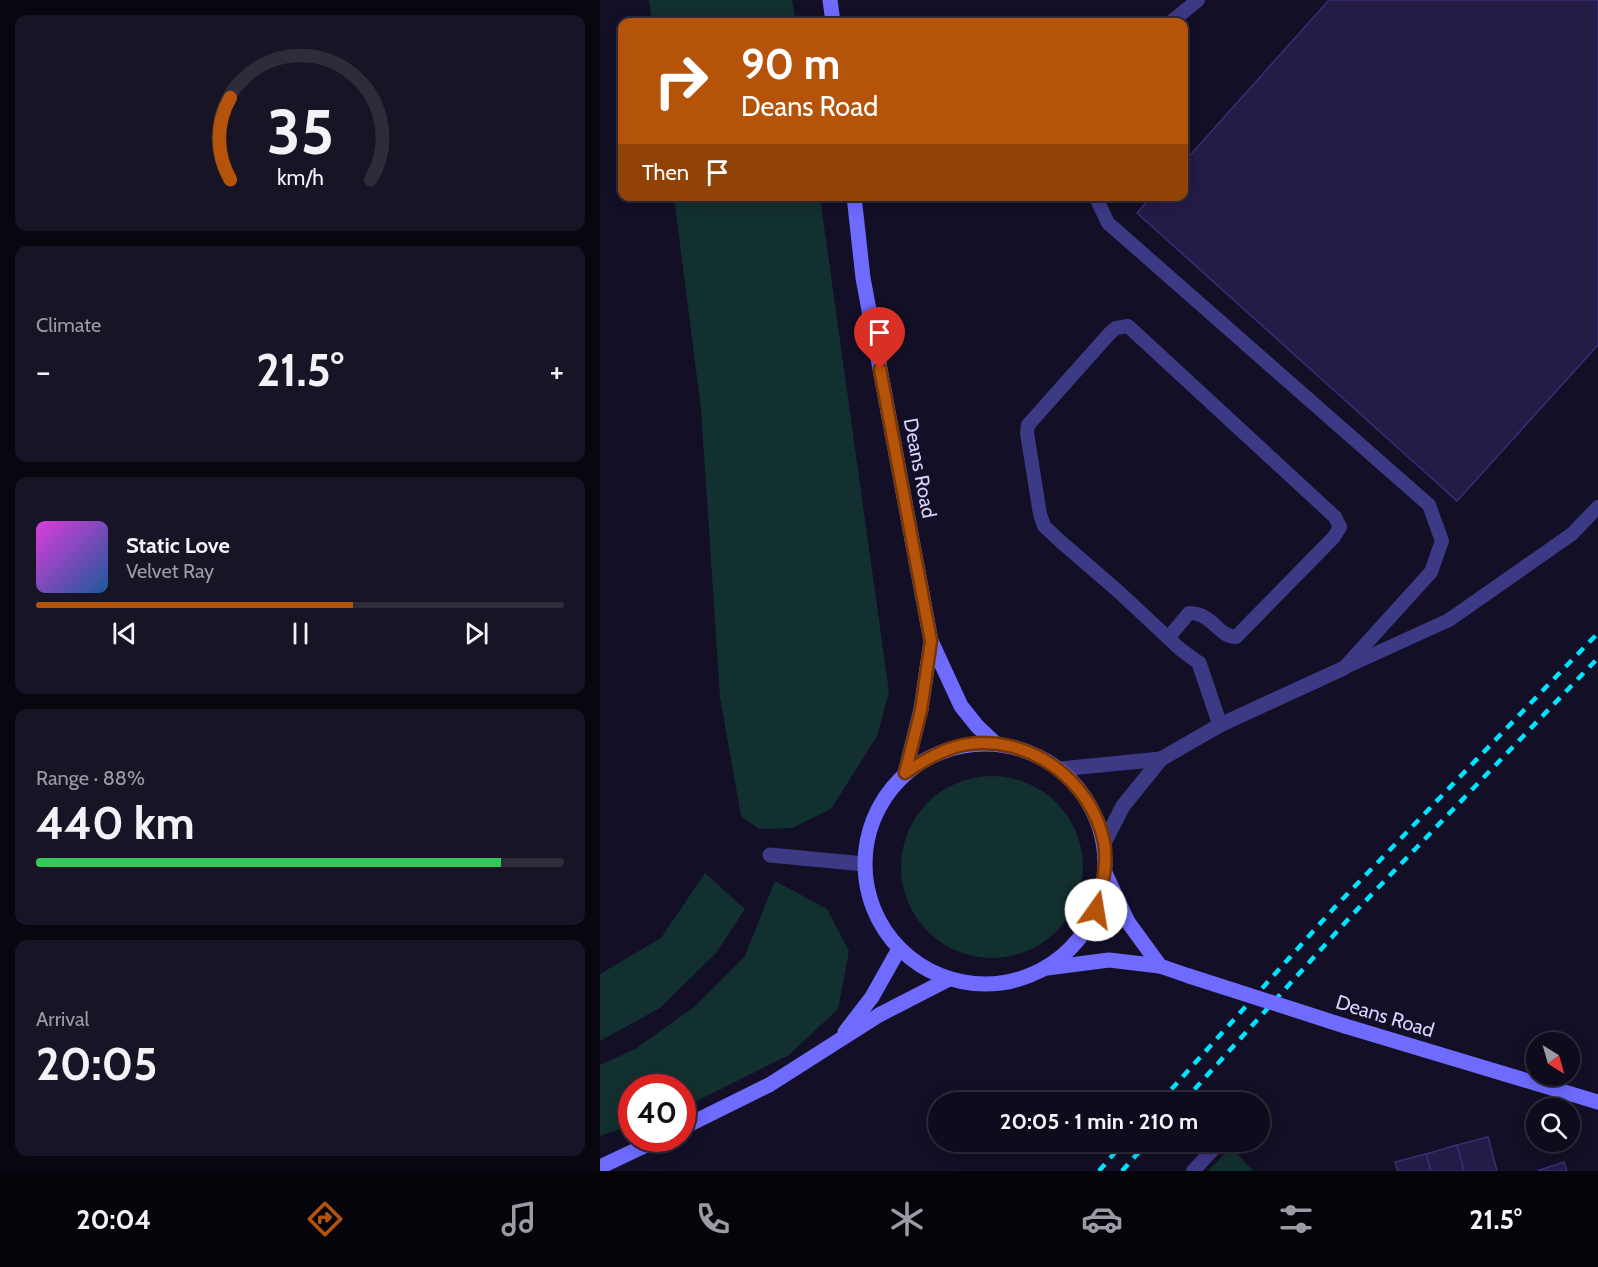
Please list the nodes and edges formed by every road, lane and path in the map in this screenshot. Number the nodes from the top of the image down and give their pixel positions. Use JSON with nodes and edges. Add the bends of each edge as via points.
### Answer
{"nodes":[{"id":1,"x":830,"y":0,"type":"edge"},
{"id":2,"x":1198,"y":0,"type":"edge"},
{"id":3,"x":832,"y":18,"type":"edge"},
{"id":4,"x":1176,"y":18,"type":"edge"},
{"id":5,"x":855,"y":201,"type":"edge"},
{"id":6,"x":1097,"y":201,"type":"edge"},
{"id":7,"x":1598,"y":507,"type":"edge"},
{"id":8,"x":1168,"y":638,"type":"junction"},
{"id":9,"x":931,"y":641,"type":"junction"},
{"id":10,"x":1198,"y":663,"type":"joint"},
{"id":11,"x":1344,"y":668,"type":"junction"},
{"id":12,"x":1220,"y":725,"type":"junction"},
{"id":13,"x":995,"y":743,"type":"junction"},
{"id":14,"x":1161,"y":759,"type":"junction"},
{"id":15,"x":1060,"y":769,"type":"junction"},
{"id":16,"x":905,"y":773,"type":"junction"},
{"id":17,"x":1104,"y":843,"type":"junction"},
{"id":18,"x":770,"y":855,"type":"dead end"},
{"id":19,"x":864,"y":864,"type":"junction"},
{"id":20,"x":1106,"y":873,"type":"junction"},
{"id":21,"x":899,"y":949,"type":"junction"},
{"id":22,"x":1160,"y":966,"type":"junction"},
{"id":23,"x":1047,"y":968,"type":"junction"},
{"id":24,"x":949,"y":979,"type":"junction"},
{"id":25,"x":836,"y":1043,"type":"junction"},
{"id":26,"x":1598,"y":1102,"type":"edge"},
{"id":27,"x":696,"y":1121,"type":"edge"},
{"id":28,"x":632,"y":1152,"type":"edge"},
{"id":29,"x":1211,"y":1152,"type":"edge"},
{"id":30,"x":600,"y":1167,"type":"edge"},
{"id":31,"x":1193,"y":1171,"type":"edge"}],
"edges":[{"from":1,"to":3,"type":"street"},
{"from":2,"to":4,"type":"lane"},
{"from":5,"to":9,"type":"street","name":"Deans Road","via":[[863,278]]},
{"from":6,"to":11,"type":"lane","via":[[1108,223],[1429,505],[1442,541],[1431,572]]},
{"from":7,"to":11,"type":"lane","via":[[1572,534],[1449,620]]},
{"from":8,"to":8,"type":"lane","via":[[1044,526],[1027,432],[1028,425],[1110,333],[1128,326],[1335,517],[1340,527],[1236,637],[1227,636],[1200,614],[1190,613]]},
{"from":8,"to":10,"type":"lane"},
{"from":9,"to":13,"type":"street","name":"Deans Road","via":[[961,706]]},
{"from":9,"to":16,"type":"street","name":"Deans Road","via":[[921,710]]},
{"from":10,"to":12,"type":"street"},
{"from":11,"to":12,"type":"street"},
{"from":12,"to":14,"type":"street"},
{"from":13,"to":15,"type":"street","via":[[1030,752]]},
{"from":13,"to":16,"type":"street","via":[[963,745],[932,755]]},
{"from":14,"to":15,"type":"street"},
{"from":14,"to":17,"type":"street","via":[[1123,806]]},
{"from":15,"to":17,"type":"street","via":[[1081,790],[1096,815]]},
{"from":16,"to":19,"type":"street","via":[[875,814]]},
{"from":17,"to":20,"type":"street"},
{"from":18,"to":19,"type":"street"},
{"from":19,"to":21,"type":"street","via":[[873,910]]},
{"from":20,"to":22,"type":"street","via":[[1128,922]]},
{"from":20,"to":23,"type":"street","via":[[1092,918],[1076,943]]},
{"from":21,"to":24,"type":"street","via":[[922,967]]},
{"from":21,"to":25,"type":"street","via":[[872,998]]},
{"from":22,"to":23,"type":"street","name":"Deans Road","via":[[1109,960]]},
{"from":22,"to":26,"type":"street","name":"Deans Road","bridge":true},
{"from":23,"to":24,"type":"street","via":[[1016,980],[982,985]]},
{"from":24,"to":25,"type":"street"},
{"from":25,"to":27,"type":"street","via":[[769,1085]]},
{"from":28,"to":30,"type":"street"},
{"from":29,"to":31,"type":"lane"}]}
